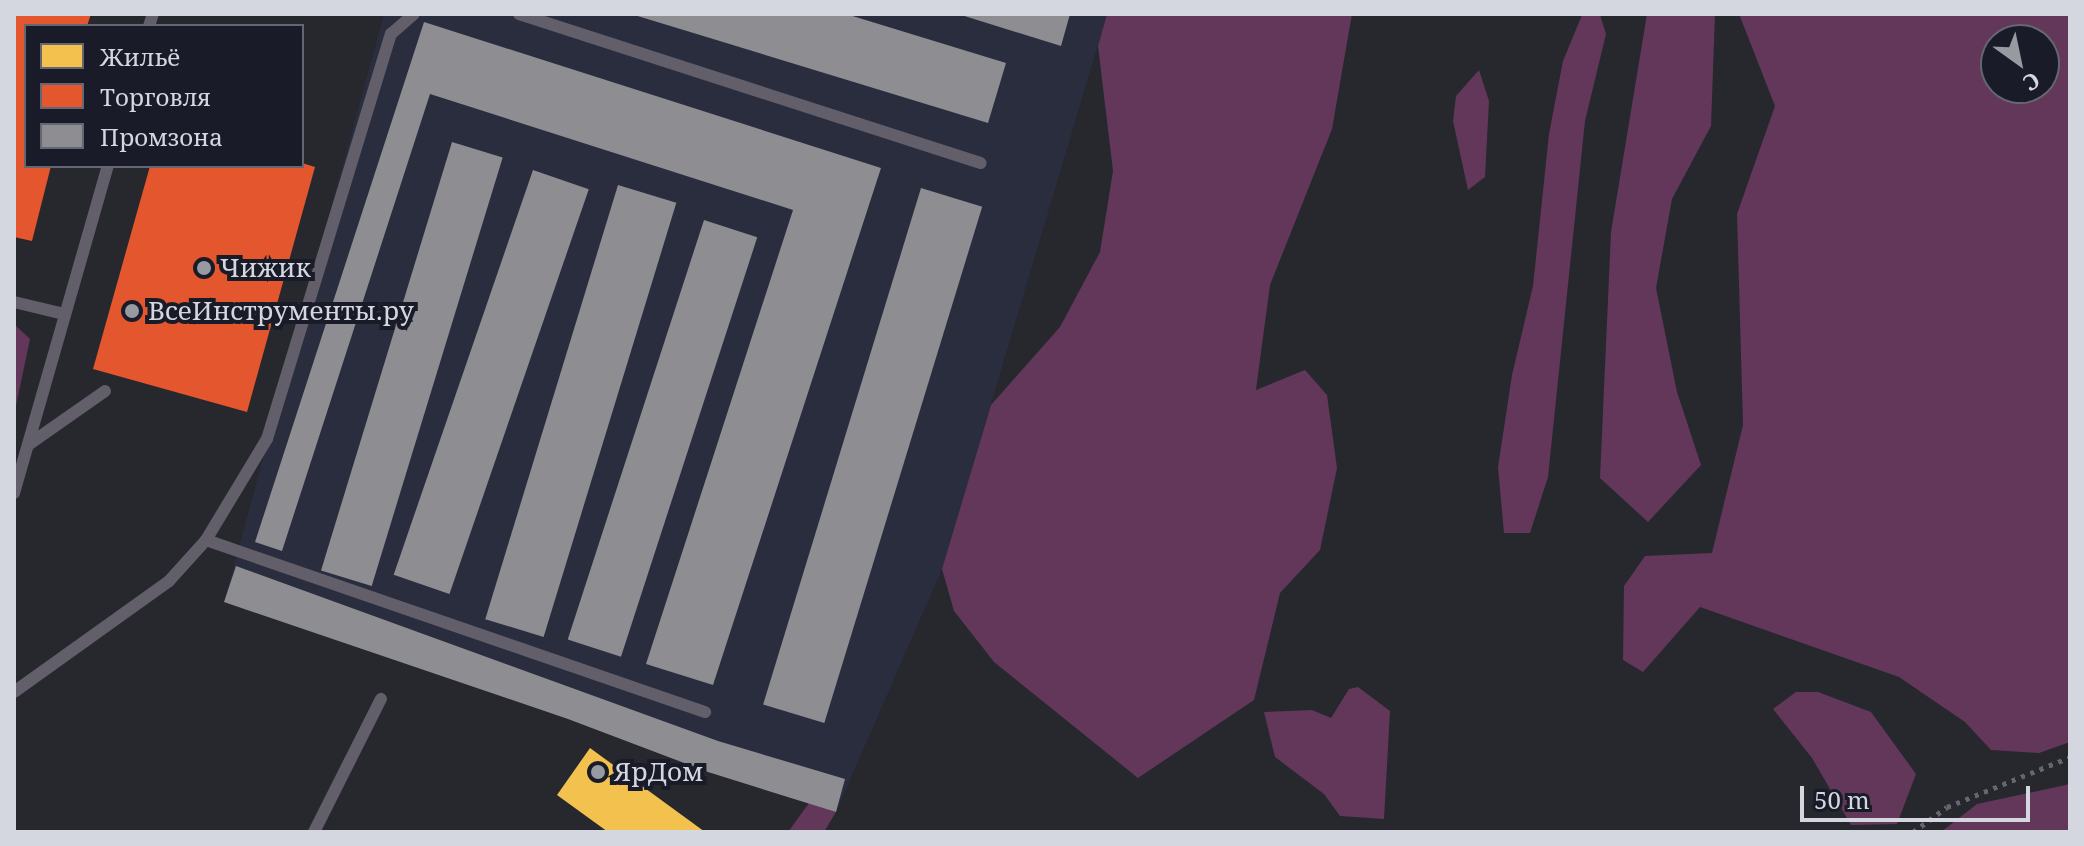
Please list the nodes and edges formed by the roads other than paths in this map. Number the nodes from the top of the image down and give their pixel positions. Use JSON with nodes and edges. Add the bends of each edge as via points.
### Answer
{"nodes":[{"id":1,"x":414,"y":14,"type":"edge"},
{"id":2,"x":519,"y":14,"type":"edge"},
{"id":3,"x":981,"y":163,"type":"dead end"},
{"id":4,"x":107,"y":168,"type":"edge"},
{"id":5,"x":14,"y":302,"type":"edge"},
{"id":6,"x":64,"y":314,"type":"junction"},
{"id":7,"x":105,"y":391,"type":"dead end"},
{"id":8,"x":28,"y":445,"type":"junction"},
{"id":9,"x":14,"y":493,"type":"edge"},
{"id":10,"x":206,"y":540,"type":"junction"},
{"id":11,"x":14,"y":692,"type":"edge"},
{"id":12,"x":381,"y":699,"type":"dead end"},
{"id":13,"x":705,"y":712,"type":"dead end"},
{"id":14,"x":314,"y":832,"type":"edge"}],
"edges":[{"from":1,"to":10,"type":"lane","via":[[391,34],[267,439]]},
{"from":2,"to":3,"type":"lane"},
{"from":4,"to":6,"type":"lane"},
{"from":5,"to":6,"type":"lane"},
{"from":6,"to":8,"type":"lane"},
{"from":7,"to":8,"type":"lane"},
{"from":8,"to":9,"type":"lane"},
{"from":10,"to":11,"type":"lane","via":[[169,581]]},
{"from":10,"to":13,"type":"lane"},
{"from":12,"to":14,"type":"lane"}]}
